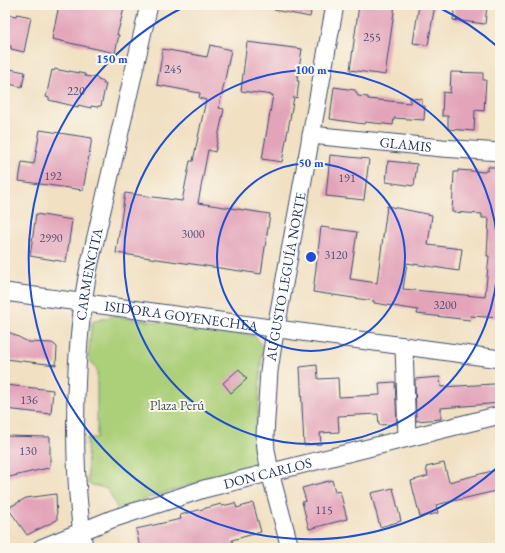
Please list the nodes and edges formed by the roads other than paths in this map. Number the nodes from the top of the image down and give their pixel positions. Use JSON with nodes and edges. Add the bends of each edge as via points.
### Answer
{"nodes":[{"id":1,"x":149,"y":5,"type":"edge"},
{"id":2,"x":336,"y":5,"type":"edge"},
{"id":3,"x":311,"y":135,"type":"junction"},
{"id":4,"x":500,"y":152,"type":"edge"},
{"id":5,"x":5,"y":292,"type":"edge"},
{"id":6,"x":83,"y":302,"type":"junction"},
{"id":7,"x":276,"y":328,"type":"junction"},
{"id":8,"x":404,"y":346,"type":"junction"},
{"id":9,"x":500,"y":359,"type":"edge"},
{"id":10,"x":500,"y":415,"type":"edge"},
{"id":11,"x":407,"y":438,"type":"junction"},
{"id":12,"x":270,"y":472,"type":"junction"},
{"id":13,"x":81,"y":531,"type":"junction"},
{"id":14,"x":42,"y":548,"type":"edge"},
{"id":15,"x":84,"y":548,"type":"edge"},
{"id":16,"x":290,"y":548,"type":"edge"}],
"edges":[{"from":1,"to":6,"type":"street","name":"CARMENCITA"},
{"from":2,"to":3,"type":"street","name":"AUGUSTO LEGUÍA NORTE"},
{"from":3,"to":4,"type":"street","name":"GLAMIS"},
{"from":3,"to":7,"type":"street","name":"AUGUSTO LEGUÍA NORTE"},
{"from":5,"to":6,"type":"street","name":"ISIDORA GOYENECHEA"},
{"from":6,"to":7,"type":"street","name":"ISIDORA GOYENECHEA"},
{"from":6,"to":13,"type":"street","name":"CARMENCITA","via":[[75,415]]},
{"from":7,"to":8,"type":"street","name":"ISIDORA GOYENECHEA"},
{"from":7,"to":12,"type":"street","name":"AUGUSTO LEGUÍA NORTE","via":[[269,371],[265,435]]},
{"from":8,"to":9,"type":"street","name":"ISIDORA GOYENECHEA"},
{"from":8,"to":11,"type":"street"},
{"from":10,"to":11,"type":"street","name":"DON CARLOS"},
{"from":11,"to":12,"type":"street","name":"DON CARLOS"},
{"from":12,"to":13,"type":"street","name":"DON CARLOS","via":[[164,501]]},
{"from":12,"to":16,"type":"street","name":"AUGUSTO LEGUÍA NORTE"},
{"from":13,"to":14,"type":"street","name":"DON CARLOS"},
{"from":13,"to":15,"type":"street","name":"CARMENCITA"}]}
